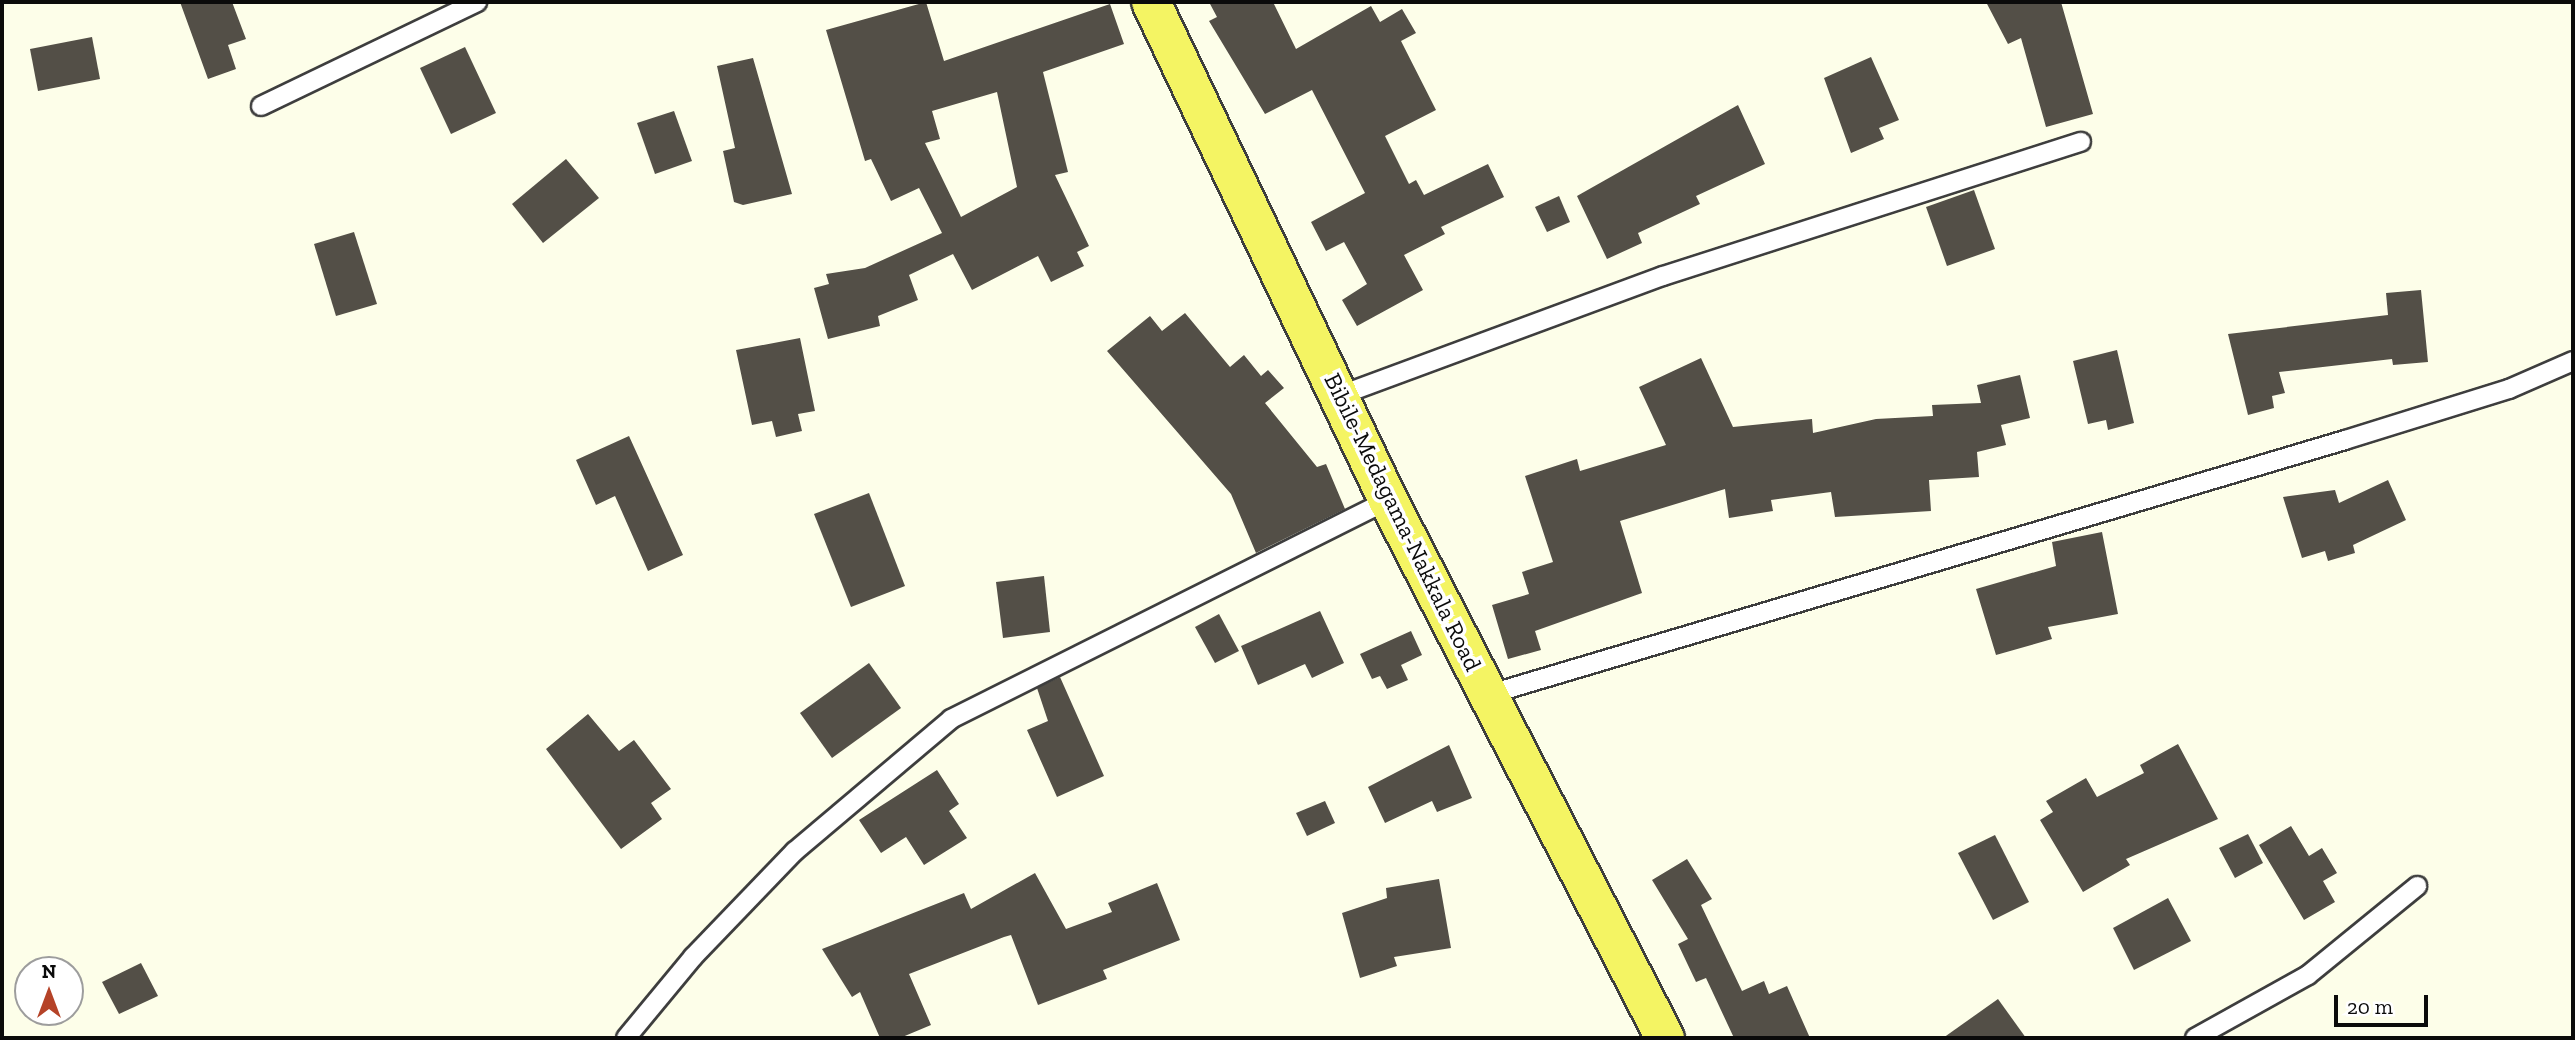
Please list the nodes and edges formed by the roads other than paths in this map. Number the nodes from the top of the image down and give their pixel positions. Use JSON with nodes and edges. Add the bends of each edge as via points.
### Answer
{"nodes":[{"id":1,"x":477,"y":2,"type":"edge"},
{"id":2,"x":1151,"y":2,"type":"edge"},
{"id":3,"x":261,"y":106,"type":"dead end"},
{"id":4,"x":2081,"y":142,"type":"dead end"},
{"id":5,"x":2573,"y":361,"type":"edge"},
{"id":6,"x":1341,"y":395,"type":"junction"},
{"id":7,"x":1388,"y":500,"type":"junction"},
{"id":8,"x":1487,"y":695,"type":"junction"},
{"id":9,"x":2417,"y":886,"type":"dead end"},
{"id":10,"x":626,"y":1038,"type":"edge"},
{"id":11,"x":1665,"y":1038,"type":"edge"},
{"id":12,"x":2195,"y":1038,"type":"edge"}],
"edges":[{"from":1,"to":3,"type":"lane"},
{"from":2,"to":6,"type":"main road","name":"Bibile-Medagama-Nakkala Road"},
{"from":4,"to":6,"type":"lane","via":[[1663,276]]},
{"from":5,"to":8,"type":"lane","via":[[2509,389],[2345,440]]},
{"from":6,"to":7,"type":"main road","name":"Bibile-Medagama-Nakkala Road"},
{"from":7,"to":8,"type":"main road","name":"Bibile-Medagama-Nakkala Road"},
{"from":7,"to":10,"type":"lane","via":[[951,719],[795,851],[693,957]]},
{"from":8,"to":11,"type":"main road","name":"Bibile-Medagama-Nakkala Road"},
{"from":9,"to":12,"type":"lane","via":[[2308,975]]}]}
